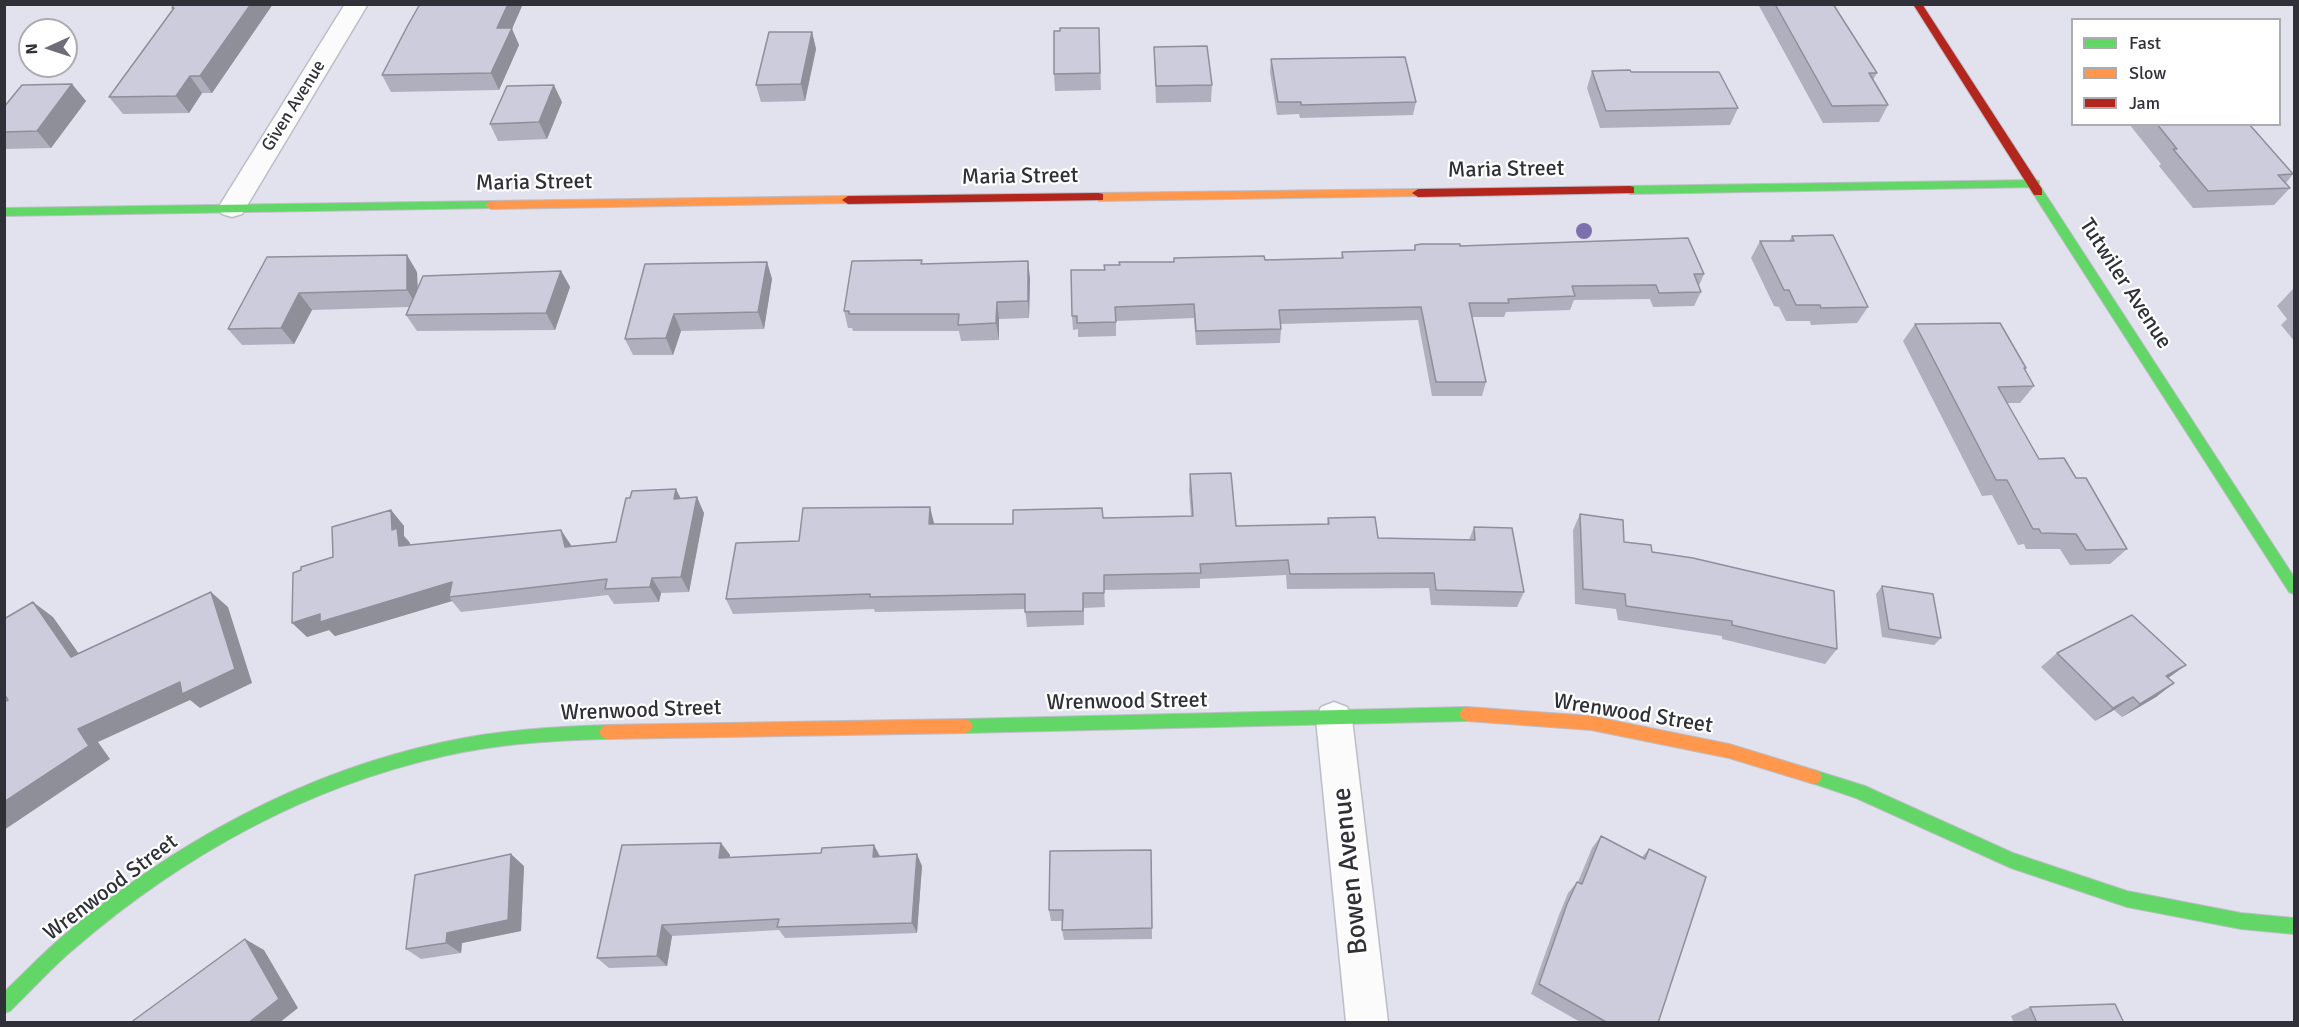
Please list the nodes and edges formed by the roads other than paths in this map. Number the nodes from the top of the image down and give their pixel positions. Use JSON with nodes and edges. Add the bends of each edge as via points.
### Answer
{"nodes":[{"id":1,"x":357,"y":4,"type":"edge"},
{"id":2,"x":1917,"y":4,"type":"edge"},
{"id":3,"x":2035,"y":184,"type":"junction"},
{"id":4,"x":232,"y":208,"type":"junction"},
{"id":5,"x":4,"y":212,"type":"edge"},
{"id":6,"x":2295,"y":588,"type":"edge"},
{"id":7,"x":1335,"y":719,"type":"junction"},
{"id":8,"x":2295,"y":926,"type":"edge"},
{"id":9,"x":4,"y":1005,"type":"edge"},
{"id":10,"x":1367,"y":1023,"type":"edge"}],
"edges":[{"from":1,"to":4,"type":"street","name":"Given Avenue"},
{"from":2,"to":3,"type":"street","name":"Tutwiler Avenue"},
{"from":3,"to":4,"type":"street","name":"Maria Street"},
{"from":3,"to":6,"type":"street","name":"Tutwiler Avenue"},
{"from":4,"to":5,"type":"street","name":"Maria Street"},
{"from":7,"to":8,"type":"street","name":"Wrenwood Street","via":[[1461,714],[1591,723],[1729,751],[1859,791],[2011,860],[2127,899],[2241,921]]},
{"from":7,"to":9,"type":"street","name":"Wrenwood Street","via":[[567,733],[426,753],[349,776],[272,808],[172,864],[70,941]]},
{"from":7,"to":10,"type":"street","name":"Bowen Avenue"}]}
